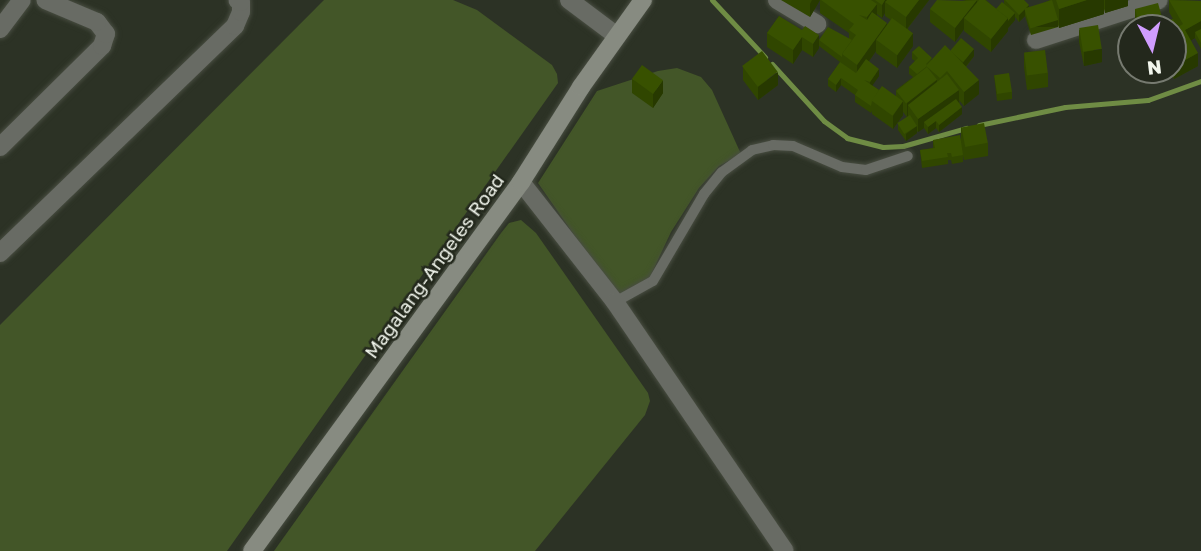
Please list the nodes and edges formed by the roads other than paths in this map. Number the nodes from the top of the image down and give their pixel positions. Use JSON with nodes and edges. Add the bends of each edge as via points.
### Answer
{"nodes":[{"id":1,"x":22,"y":0,"type":"edge"},
{"id":2,"x":45,"y":0,"type":"edge"},
{"id":3,"x":237,"y":0,"type":"edge"},
{"id":4,"x":569,"y":0,"type":"edge"},
{"id":5,"x":643,"y":0,"type":"edge"},
{"id":6,"x":777,"y":0,"type":"edge"},
{"id":7,"x":1159,"y":0,"type":"edge"},
{"id":8,"x":817,"y":24,"type":"dead end"},
{"id":9,"x":0,"y":29,"type":"edge"},
{"id":10,"x":617,"y":36,"type":"junction"},
{"id":11,"x":1036,"y":40,"type":"dead end"},
{"id":12,"x":0,"y":147,"type":"edge"},
{"id":13,"x":908,"y":156,"type":"dead end"},
{"id":14,"x":521,"y":182,"type":"junction"},
{"id":15,"x":0,"y":253,"type":"edge"},
{"id":16,"x":615,"y":302,"type":"junction"},
{"id":17,"x":252,"y":551,"type":"edge"},
{"id":18,"x":785,"y":551,"type":"edge"}],
"edges":[{"from":1,"to":9,"type":"street"},
{"from":2,"to":12,"type":"street","via":[[97,22],[106,34],[102,46]]},
{"from":3,"to":15,"type":"street","via":[[241,12],[235,26]]},
{"from":4,"to":10,"type":"street"},
{"from":5,"to":10,"type":"main road","name":"Magalang-Angeles Road"},
{"from":6,"to":8,"type":"street"},
{"from":7,"to":11,"type":"street"},
{"from":10,"to":14,"type":"main road","name":"Magalang-Angeles Road"},
{"from":13,"to":16,"type":"lane","via":[[866,170],[842,167],[793,146],[752,150],[710,187],[653,281]]},
{"from":14,"to":16,"type":"street"},
{"from":14,"to":17,"type":"main road","name":"Magalang-Angeles Road"},
{"from":16,"to":18,"type":"street"}]}
